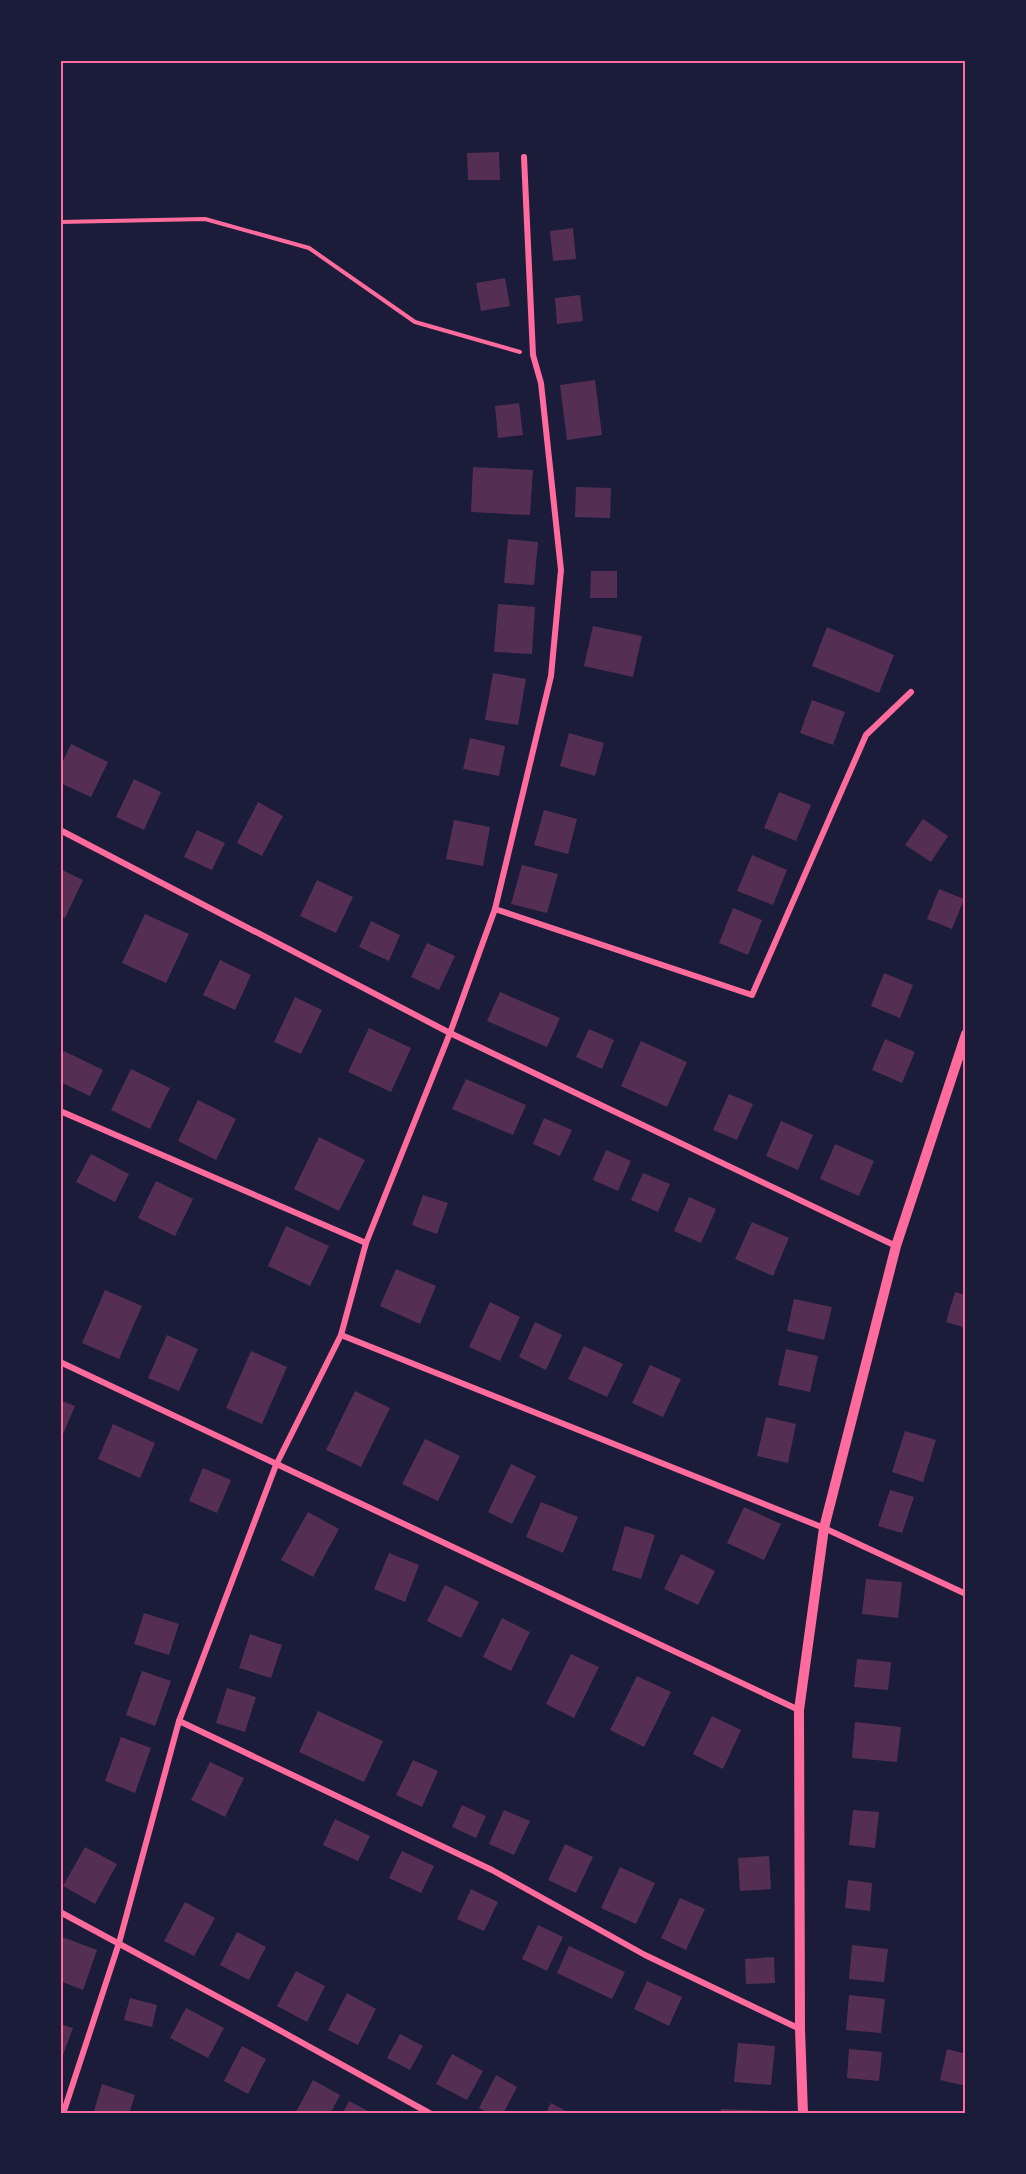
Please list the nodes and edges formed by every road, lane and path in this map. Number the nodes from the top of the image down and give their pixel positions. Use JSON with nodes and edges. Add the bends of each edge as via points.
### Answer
{"nodes":[{"id":1,"x":524,"y":158,"type":"dead end"},
{"id":2,"x":60,"y":222,"type":"edge"},
{"id":3,"x":532,"y":355,"type":"junction"},
{"id":4,"x":910,"y":692,"type":"dead end"},
{"id":5,"x":60,"y":830,"type":"edge"},
{"id":6,"x":495,"y":909,"type":"junction"},
{"id":7,"x":450,"y":1033,"type":"junction"},
{"id":8,"x":966,"y":1034,"type":"edge"},
{"id":9,"x":60,"y":1111,"type":"edge"},
{"id":10,"x":366,"y":1244,"type":"junction"},
{"id":11,"x":896,"y":1246,"type":"junction"},
{"id":12,"x":341,"y":1335,"type":"junction"},
{"id":13,"x":60,"y":1362,"type":"edge"},
{"id":14,"x":276,"y":1465,"type":"junction"},
{"id":15,"x":824,"y":1528,"type":"junction"},
{"id":16,"x":966,"y":1594,"type":"edge"},
{"id":17,"x":799,"y":1710,"type":"junction"},
{"id":18,"x":179,"y":1721,"type":"junction"},
{"id":19,"x":60,"y":1912,"type":"edge"},
{"id":20,"x":119,"y":1943,"type":"junction"},
{"id":21,"x":800,"y":2029,"type":"junction"},
{"id":22,"x":63,"y":2114,"type":"edge"},
{"id":23,"x":431,"y":2114,"type":"edge"},
{"id":24,"x":803,"y":2114,"type":"edge"}],
"edges":[{"from":1,"to":3,"type":"street"},
{"from":2,"to":3,"type":"path","via":[[205,219],[309,248],[415,322]]},
{"from":3,"to":6,"type":"street","via":[[541,383],[561,570],[551,676]]},
{"from":4,"to":6,"type":"street","via":[[866,735],[752,995]]},
{"from":5,"to":7,"type":"street"},
{"from":6,"to":7,"type":"street"},
{"from":7,"to":10,"type":"street"},
{"from":7,"to":11,"type":"street"},
{"from":8,"to":11,"type":"street"},
{"from":9,"to":10,"type":"street"},
{"from":10,"to":12,"type":"street"},
{"from":11,"to":15,"type":"street"},
{"from":12,"to":14,"type":"street"},
{"from":12,"to":15,"type":"street"},
{"from":13,"to":14,"type":"street"},
{"from":14,"to":17,"type":"street"},
{"from":14,"to":18,"type":"street"},
{"from":15,"to":16,"type":"street"},
{"from":15,"to":17,"type":"street"},
{"from":17,"to":21,"type":"street"},
{"from":18,"to":20,"type":"street"},
{"from":18,"to":21,"type":"street","via":[[492,1870],[645,1955]]},
{"from":19,"to":20,"type":"street"},
{"from":20,"to":22,"type":"street"},
{"from":20,"to":23,"type":"street"},
{"from":21,"to":24,"type":"street"}]}
